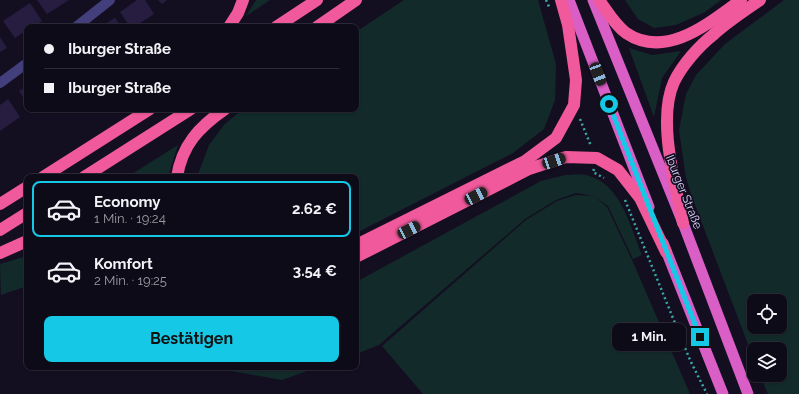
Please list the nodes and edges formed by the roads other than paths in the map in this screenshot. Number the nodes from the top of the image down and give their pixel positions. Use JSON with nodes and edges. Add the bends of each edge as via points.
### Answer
{"nodes":[{"id":1,"x":110,"y":0,"type":"edge"},
{"id":2,"x":243,"y":0,"type":"edge"},
{"id":3,"x":316,"y":0,"type":"edge"},
{"id":4,"x":356,"y":0,"type":"edge"},
{"id":5,"x":561,"y":0,"type":"edge"},
{"id":6,"x":569,"y":0,"type":"edge"},
{"id":7,"x":593,"y":0,"type":"edge"},
{"id":8,"x":599,"y":0,"type":"edge"},
{"id":9,"x":741,"y":0,"type":"edge"},
{"id":10,"x":760,"y":0,"type":"edge"},
{"id":11,"x":80,"y":24,"type":"edge"},
{"id":12,"x":231,"y":24,"type":"edge"},
{"id":13,"x":280,"y":24,"type":"edge"},
{"id":14,"x":321,"y":24,"type":"edge"},
{"id":15,"x":24,"y":65,"type":"edge"},
{"id":16,"x":0,"y":83,"type":"edge"},
{"id":17,"x":145,"y":112,"type":"edge"},
{"id":18,"x":186,"y":112,"type":"edge"},
{"id":19,"x":220,"y":112,"type":"edge"},
{"id":20,"x":48,"y":174,"type":"edge"},
{"id":21,"x":89,"y":174,"type":"edge"},
{"id":22,"x":177,"y":174,"type":"edge"},
{"id":23,"x":24,"y":189,"type":"edge"},
{"id":24,"x":0,"y":204,"type":"edge"},
{"id":25,"x":24,"y":215,"type":"edge"},
{"id":26,"x":683,"y":223,"type":"junction"},
{"id":27,"x":0,"y":230,"type":"edge"},
{"id":28,"x":24,"y":242,"type":"edge"},
{"id":29,"x":359,"y":244,"type":"edge"},
{"id":30,"x":666,"y":252,"type":"junction"},
{"id":31,"x":0,"y":253,"type":"edge"},
{"id":32,"x":359,"y":255,"type":"edge"},
{"id":33,"x":723,"y":394,"type":"edge"},
{"id":34,"x":748,"y":394,"type":"edge"}],
"edges":[{"from":1,"to":11,"type":"street"},
{"from":2,"to":12,"type":"highway"},
{"from":3,"to":13,"type":"highway"},
{"from":4,"to":14,"type":"highway"},
{"from":5,"to":29,"type":"highway","via":[[568,25],[576,80],[574,105],[556,138],[525,161]]},
{"from":6,"to":30,"type":"highway"},
{"from":7,"to":26,"type":"highway","name":"Iburger Straße"},
{"from":8,"to":9,"type":"highway","via":[[626,33],[646,42],[674,41],[702,28]]},
{"from":10,"to":26,"type":"highway","via":[[713,35],[690,58],[674,82],[667,109],[667,132]]},
{"from":15,"to":16,"type":"street"},
{"from":17,"to":20,"type":"highway"},
{"from":18,"to":21,"type":"highway"},
{"from":19,"to":22,"type":"highway","via":[[189,142],[179,163]]},
{"from":23,"to":24,"type":"highway"},
{"from":25,"to":27,"type":"highway"},
{"from":26,"to":34,"type":"highway","name":"Iburger Straße"},
{"from":28,"to":31,"type":"highway"},
{"from":30,"to":32,"type":"highway","via":[[640,198],[618,170],[597,158],[566,157],[529,169]]},
{"from":30,"to":33,"type":"highway"}]}
